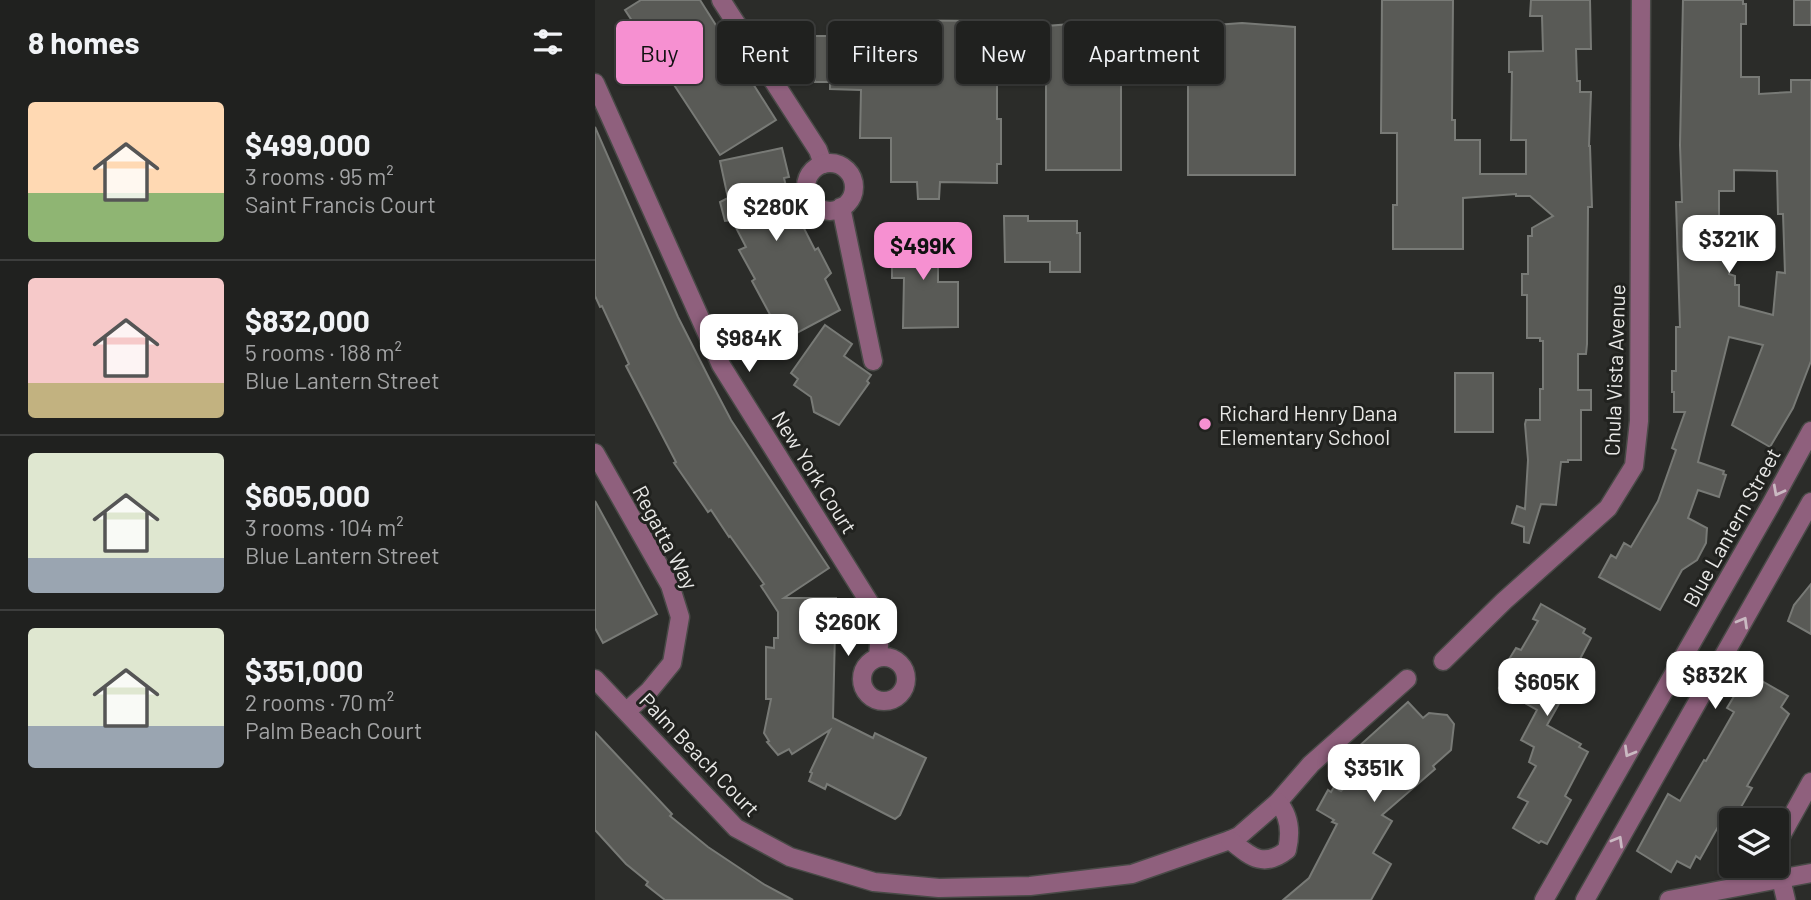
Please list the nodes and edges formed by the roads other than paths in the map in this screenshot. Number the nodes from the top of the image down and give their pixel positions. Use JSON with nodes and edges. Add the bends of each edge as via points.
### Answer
{"nodes":[{"id":1,"x":721,"y":0,"type":"edge"},
{"id":2,"x":1641,"y":0,"type":"edge"},
{"id":3,"x":595,"y":83,"type":"edge"},
{"id":4,"x":823,"y":164,"type":"junction"},
{"id":5,"x":841,"y":207,"type":"junction"},
{"id":6,"x":873,"y":361,"type":"dead end"},
{"id":7,"x":1811,"y":431,"type":"edge"},
{"id":8,"x":595,"y":453,"type":"edge"},
{"id":9,"x":1811,"y":502,"type":"edge"},
{"id":10,"x":878,"y":657,"type":"dead end"},
{"id":11,"x":1443,"y":661,"type":"dead end"},
{"id":12,"x":595,"y":679,"type":"edge"},
{"id":13,"x":1401,"y":684,"type":"dead end"},
{"id":14,"x":627,"y":711,"type":"junction"},
{"id":15,"x":1811,"y":782,"type":"edge"},
{"id":16,"x":1278,"y":802,"type":"junction"},
{"id":17,"x":1789,"y":822,"type":"edge"},
{"id":18,"x":1230,"y":840,"type":"junction"},
{"id":19,"x":1811,"y":873,"type":"edge"},
{"id":20,"x":1758,"y":878,"type":"edge"},
{"id":21,"x":1781,"y":879,"type":"junction"},
{"id":22,"x":1754,"y":885,"type":"junction"},
{"id":23,"x":1544,"y":900,"type":"edge"},
{"id":24,"x":1585,"y":900,"type":"edge"},
{"id":25,"x":1669,"y":900,"type":"edge"},
{"id":26,"x":1786,"y":900,"type":"edge"}],
"edges":[{"from":1,"to":4,"type":"street"},
{"from":2,"to":11,"type":"street","name":"Chula Vista Avenue","via":[[1639,421],[1634,466],[1608,508]]},
{"from":3,"to":10,"type":"street","name":"New York Court","via":[[721,365],[881,621]]},
{"from":4,"to":5,"type":"street","via":[[841,166],[853,180],[851,198]]},
{"from":4,"to":5,"type":"street","via":[[809,176],[807,194],[819,208]]},
{"from":5,"to":6,"type":"street"},
{"from":7,"to":23,"type":"street","name":"Blue Lantern Street","one_way":true},
{"from":8,"to":14,"type":"street","name":"Regatta Way","via":[[670,585],[680,617],[671,663]]},
{"from":24,"to":9,"type":"street","one_way":true},
{"from":12,"to":14,"type":"street","name":"Palm Beach Court"},
{"from":13,"to":16,"type":"street","name":"Palm Beach Court","via":[[1311,764]]},
{"from":14,"to":18,"type":"street","name":"Palm Beach Court","via":[[736,828],[790,858],[874,882],[939,888],[1030,886],[1132,874]]},
{"from":15,"to":17,"type":"street"},
{"from":16,"to":18,"type":"street","name":"Palm Beach Court"},
{"from":16,"to":18,"type":"street","via":[[1289,823],[1290,838],[1287,850],[1277,858],[1261,860]]},
{"from":19,"to":21,"type":"street"},
{"from":20,"to":22,"type":"street"},
{"from":21,"to":22,"type":"street"},
{"from":21,"to":26,"type":"street"},
{"from":22,"to":25,"type":"street"}]}
